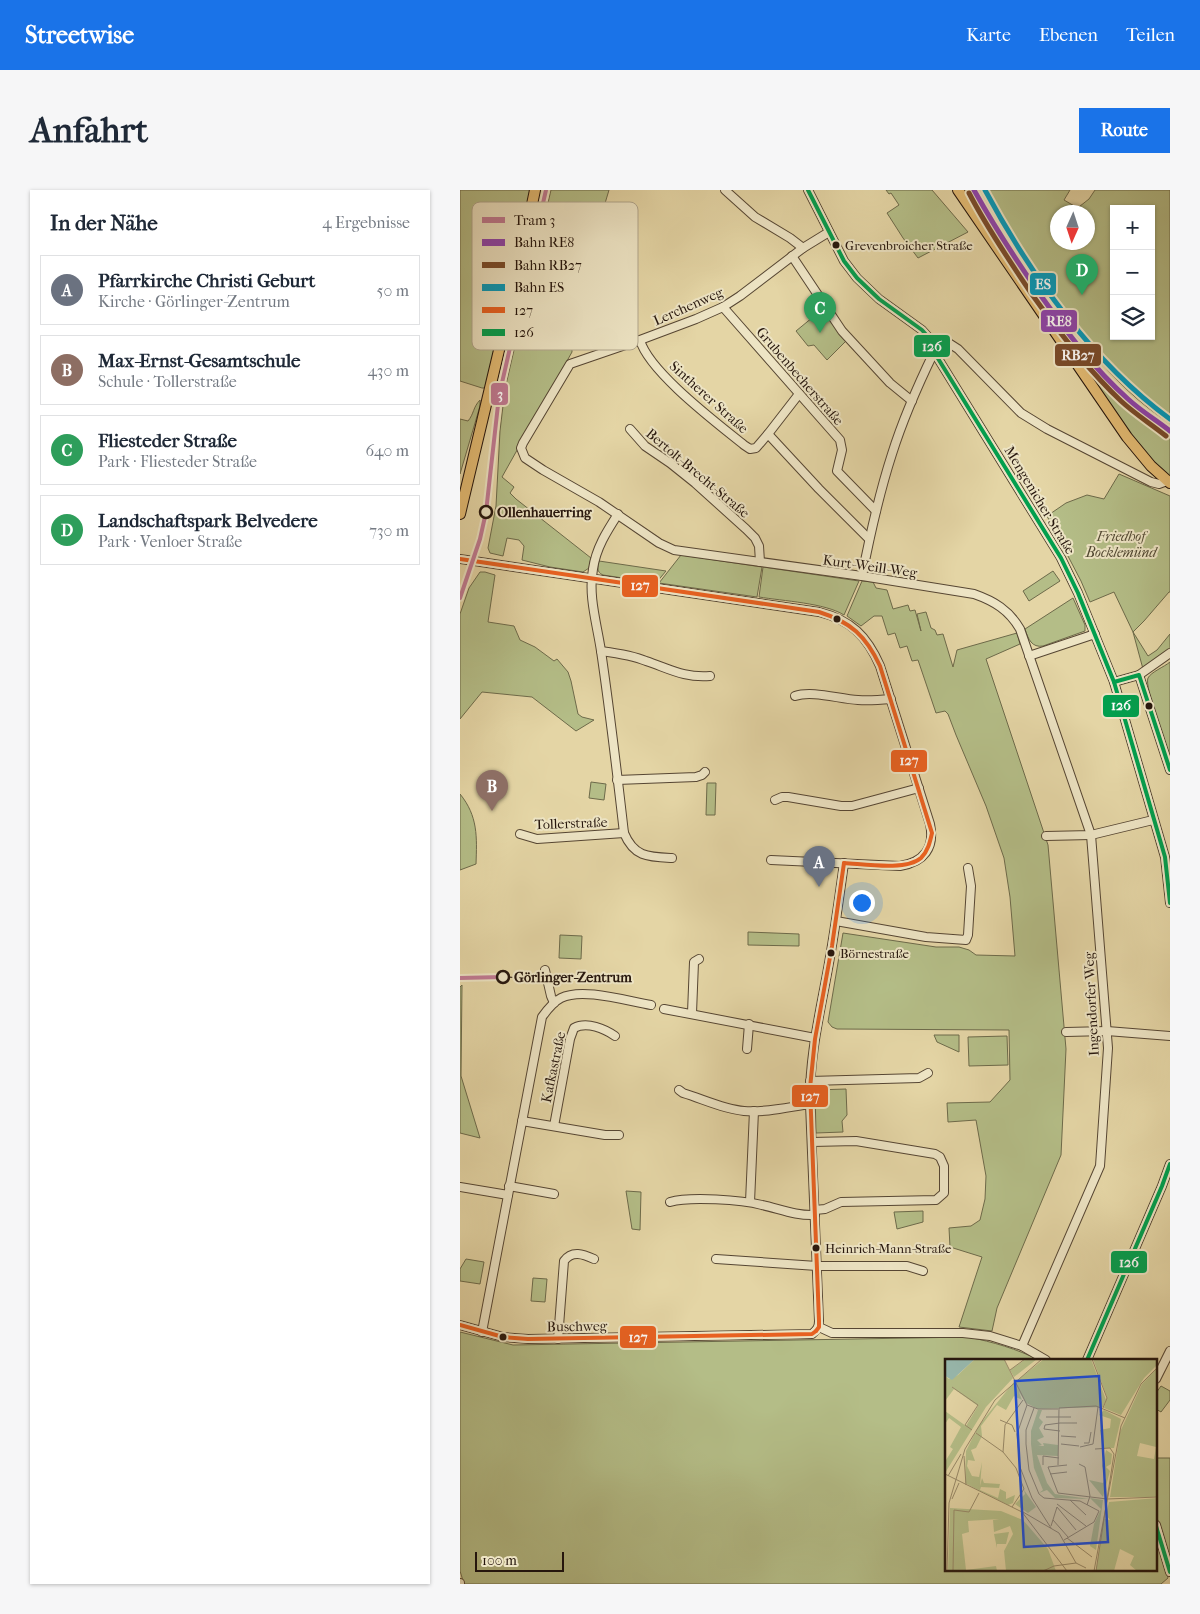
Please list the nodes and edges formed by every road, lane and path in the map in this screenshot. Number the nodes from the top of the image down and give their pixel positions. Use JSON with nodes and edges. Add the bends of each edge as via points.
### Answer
{"nodes":[{"id":1,"x":724,"y":190,"type":"edge"},
{"id":2,"x":808,"y":190,"type":"edge"},
{"id":3,"x":958,"y":190,"type":"edge"},
{"id":4,"x":829,"y":232,"type":"junction"},
{"id":5,"x":803,"y":248,"type":"junction"},
{"id":6,"x":792,"y":256,"type":"junction"},
{"id":7,"x":723,"y":307,"type":"junction"},
{"id":8,"x":930,"y":339,"type":"junction"},
{"id":9,"x":640,"y":340,"type":"joint"},
{"id":10,"x":499,"y":350,"type":"edge"},
{"id":11,"x":611,"y":350,"type":"edge"},
{"id":12,"x":934,"y":352,"type":"junction"},
{"id":13,"x":570,"y":364,"type":"joint"},
{"id":14,"x":799,"y":394,"type":"junction"},
{"id":15,"x":912,"y":401,"type":"junction"},
{"id":16,"x":630,"y":430,"type":"dead end"},
{"id":17,"x":768,"y":434,"type":"junction"},
{"id":18,"x":1168,"y":482,"type":"edge"},
{"id":19,"x":876,"y":511,"type":"junction"},
{"id":20,"x":460,"y":513,"type":"edge"},
{"id":21,"x":618,"y":514,"type":"junction"},
{"id":22,"x":870,"y":538,"type":"junction"},
{"id":23,"x":460,"y":559,"type":"edge"},
{"id":24,"x":760,"y":562,"type":"junction"},
{"id":25,"x":862,"y":576,"type":"junction"},
{"id":26,"x":592,"y":579,"type":"junction"},
{"id":27,"x":1095,"y":634,"type":"junction"},
{"id":28,"x":601,"y":650,"type":"junction"},
{"id":29,"x":1170,"y":653,"type":"edge"},
{"id":30,"x":1029,"y":656,"type":"junction"},
{"id":31,"x":1170,"y":658,"type":"edge"},
{"id":32,"x":1150,"y":668,"type":"junction"},
{"id":33,"x":1139,"y":675,"type":"junction"},
{"id":34,"x":710,"y":676,"type":"dead end"},
{"id":35,"x":1114,"y":682,"type":"junction"},
{"id":36,"x":794,"y":696,"type":"dead end"},
{"id":37,"x":891,"y":699,"type":"junction"},
{"id":38,"x":1170,"y":770,"type":"edge"},
{"id":39,"x":705,"y":772,"type":"dead end"},
{"id":40,"x":618,"y":780,"type":"junction"},
{"id":41,"x":918,"y":788,"type":"junction"},
{"id":42,"x":775,"y":800,"type":"dead end"},
{"id":43,"x":1154,"y":820,"type":"junction"},
{"id":44,"x":624,"y":833,"type":"junction"},
{"id":45,"x":520,"y":834,"type":"dead end"},
{"id":46,"x":1091,"y":835,"type":"junction"},
{"id":47,"x":1046,"y":836,"type":"dead end"},
{"id":48,"x":672,"y":858,"type":"dead end"},
{"id":49,"x":1168,"y":858,"type":"edge"},
{"id":50,"x":771,"y":860,"type":"dead end"},
{"id":51,"x":844,"y":863,"type":"junction"},
{"id":52,"x":968,"y":868,"type":"dead end"},
{"id":53,"x":1170,"y":904,"type":"edge"},
{"id":54,"x":836,"y":921,"type":"junction"},
{"id":55,"x":698,"y":958,"type":"dead end"},
{"id":56,"x":545,"y":970,"type":"dead end"},
{"id":57,"x":554,"y":1003,"type":"junction"},
{"id":58,"x":650,"y":1005,"type":"dead end"},
{"id":59,"x":664,"y":1009,"type":"dead end"},
{"id":60,"x":692,"y":1013,"type":"junction"},
{"id":61,"x":749,"y":1024,"type":"junction"},
{"id":62,"x":1107,"y":1031,"type":"junction"},
{"id":63,"x":1066,"y":1032,"type":"dead end"},
{"id":64,"x":615,"y":1036,"type":"dead end"},
{"id":65,"x":1170,"y":1036,"type":"edge"},
{"id":66,"x":815,"y":1038,"type":"junction"},
{"id":67,"x":747,"y":1049,"type":"dead end"},
{"id":68,"x":928,"y":1073,"type":"dead end"},
{"id":69,"x":810,"y":1080,"type":"junction"},
{"id":70,"x":679,"y":1090,"type":"dead end"},
{"id":71,"x":810,"y":1104,"type":"junction"},
{"id":72,"x":754,"y":1111,"type":"junction"},
{"id":73,"x":522,"y":1121,"type":"junction"},
{"id":74,"x":554,"y":1126,"type":"junction"},
{"id":75,"x":619,"y":1135,"type":"dead end"},
{"id":76,"x":812,"y":1142,"type":"junction"},
{"id":77,"x":1170,"y":1164,"type":"edge"},
{"id":78,"x":510,"y":1186,"type":"junction"},
{"id":79,"x":460,"y":1187,"type":"edge"},
{"id":80,"x":554,"y":1194,"type":"dead end"},
{"id":81,"x":508,"y":1196,"type":"junction"},
{"id":82,"x":670,"y":1202,"type":"dead end"},
{"id":83,"x":750,"y":1202,"type":"junction"},
{"id":84,"x":815,"y":1212,"type":"junction"},
{"id":85,"x":594,"y":1259,"type":"dead end"},
{"id":86,"x":716,"y":1259,"type":"dead end"},
{"id":87,"x":817,"y":1266,"type":"junction"},
{"id":88,"x":923,"y":1271,"type":"dead end"},
{"id":89,"x":460,"y":1325,"type":"edge"},
{"id":90,"x":818,"y":1329,"type":"junction"},
{"id":91,"x":482,"y":1332,"type":"junction"},
{"id":92,"x":558,"y":1339,"type":"junction"},
{"id":93,"x":1022,"y":1346,"type":"junction"},
{"id":94,"x":1170,"y":1352,"type":"edge"},
{"id":95,"x":1044,"y":1359,"type":"edge"},
{"id":96,"x":1087,"y":1359,"type":"edge"},
{"id":97,"x":1158,"y":1374,"type":"edge"},
{"id":98,"x":1158,"y":1532,"type":"edge"},
{"id":99,"x":1170,"y":1572,"type":"edge"}],
"edges":[{"from":1,"to":5,"type":"street","via":[[754,217]]},
{"from":2,"to":4,"type":"street"},
{"from":3,"to":18,"type":"main road","via":[[1127,437],[1150,466]]},
{"from":4,"to":5,"type":"street","name":"Lerchenweg"},
{"from":4,"to":8,"type":"street","via":[[844,261],[867,288]]},
{"from":5,"to":6,"type":"street","name":"Lerchenweg"},
{"from":6,"to":7,"type":"street","name":"Lerchenweg"},
{"from":6,"to":15,"type":"street","via":[[842,332],[890,383]]},
{"from":7,"to":9,"type":"street","name":"Lerchenweg"},
{"from":7,"to":14,"type":"street","name":"Grubenbecherstraße"},
{"from":8,"to":12,"type":"street","name":"Mengenicher Straße"},
{"from":8,"to":18,"type":"street","via":[[939,338],[958,350],[1021,413],[1047,429],[1151,482]]},
{"from":9,"to":17,"type":"street","name":"Sintherer Straße","via":[[660,370],[687,398],[744,446],[756,448]]},
{"from":10,"to":20,"type":"main road"},
{"from":11,"to":13,"type":"street","name":"Lerchenweg"},
{"from":12,"to":15,"type":"street"},
{"from":12,"to":27,"type":"street","name":"Mengenicher Straße","via":[[1053,544]]},
{"from":13,"to":21,"type":"street","name":"Kurt-Weill-Weg","via":[[523,443],[522,454]]},
{"from":14,"to":17,"type":"street","name":"Sintherer Straße"},
{"from":14,"to":19,"type":"street","name":"Grubenbecherstraße","via":[[840,440],[837,471]]},
{"from":15,"to":19,"type":"street","via":[[892,454]]},
{"from":16,"to":24,"type":"street","name":"Bertolt-Brecht-Straße","via":[[755,538]]},
{"from":17,"to":22,"type":"street","name":"Sintherer Straße"},
{"from":19,"to":22,"type":"street"},
{"from":21,"to":24,"type":"street","name":"Kurt-Weill-Weg","via":[[647,536],[674,550]]},
{"from":21,"to":26,"type":"street","via":[[598,548]]},
{"from":22,"to":25,"type":"street"},
{"from":23,"to":26,"type":"street"},
{"from":24,"to":25,"type":"street","name":"Kurt-Weill-Weg"},
{"from":25,"to":30,"type":"street","name":"Kurt-Weill-Weg","via":[[989,599],[1014,619]]},
{"from":26,"to":28,"type":"street","via":[[592,599]]},
{"from":26,"to":37,"type":"street","via":[[837,617],[855,628],[871,647]]},
{"from":27,"to":30,"type":"street"},
{"from":27,"to":35,"type":"street","name":"Mengenicher Straße"},
{"from":28,"to":34,"type":"street","via":[[648,661],[682,675]]},
{"from":28,"to":40,"type":"street"},
{"from":29,"to":32,"type":"street"},
{"from":30,"to":46,"type":"street","name":"Ingendorfer Weg"},
{"from":31,"to":32,"type":"street"},
{"from":32,"to":33,"type":"street"},
{"from":33,"to":35,"type":"street"},
{"from":33,"to":38,"type":"street"},
{"from":35,"to":43,"type":"street","name":"Mengenicher Straße"},
{"from":36,"to":37,"type":"street"},
{"from":37,"to":41,"type":"street"},
{"from":39,"to":40,"type":"street","via":[[696,777]]},
{"from":40,"to":44,"type":"street"},
{"from":41,"to":42,"type":"street","via":[[852,806],[788,797]]},
{"from":41,"to":51,"type":"street","via":[[932,833],[929,848],[921,858],[900,866]]},
{"from":43,"to":46,"type":"street"},
{"from":43,"to":49,"type":"street","name":"Mengenicher Straße"},
{"from":44,"to":45,"type":"street","name":"Tollerstraße","via":[[538,839]]},
{"from":44,"to":48,"type":"street","via":[[633,848],[646,856]]},
{"from":46,"to":47,"type":"street"},
{"from":46,"to":62,"type":"street","name":"Ingendorfer Weg"},
{"from":49,"to":53,"type":"street","name":"Mengenicher Straße"},
{"from":50,"to":51,"type":"street"},
{"from":51,"to":54,"type":"street"},
{"from":52,"to":54,"type":"street","via":[[971,886],[966,940],[926,937]]},
{"from":54,"to":66,"type":"street"},
{"from":55,"to":60,"type":"street","via":[[694,962]]},
{"from":56,"to":57,"type":"street"},
{"from":57,"to":58,"type":"street","via":[[569,994],[583,993]]},
{"from":57,"to":73,"type":"street","via":[[542,1017]]},
{"from":59,"to":60,"type":"street"},
{"from":60,"to":61,"type":"street"},
{"from":61,"to":66,"type":"street"},
{"from":61,"to":67,"type":"street"},
{"from":62,"to":63,"type":"street"},
{"from":62,"to":65,"type":"street"},
{"from":62,"to":93,"type":"street","name":"Ingendorfer Weg","via":[[1100,1166]]},
{"from":64,"to":74,"type":"street","name":"Kafkastraße","via":[[600,1028],[582,1025],[574,1028]]},
{"from":66,"to":69,"type":"street"},
{"from":68,"to":69,"type":"street","via":[[919,1078]]},
{"from":69,"to":71,"type":"street"},
{"from":70,"to":72,"type":"street","via":[[732,1109]]},
{"from":71,"to":72,"type":"street"},
{"from":71,"to":76,"type":"street"},
{"from":72,"to":83,"type":"street"},
{"from":73,"to":74,"type":"street"},
{"from":73,"to":78,"type":"street"},
{"from":74,"to":75,"type":"street","via":[[605,1136]]},
{"from":76,"to":84,"type":"street"},
{"from":76,"to":84,"type":"street","via":[[856,1141],[934,1154],[940,1157],[944,1166],[944,1193],[936,1200],[841,1202]]},
{"from":77,"to":96,"type":"street"},
{"from":78,"to":80,"type":"street"},
{"from":78,"to":81,"type":"street"},
{"from":79,"to":81,"type":"street"},
{"from":81,"to":91,"type":"street"},
{"from":82,"to":83,"type":"street","via":[[688,1199]]},
{"from":83,"to":84,"type":"street","via":[[795,1214]]},
{"from":84,"to":87,"type":"street"},
{"from":85,"to":92,"type":"street","via":[[572,1254],[564,1261]]},
{"from":86,"to":87,"type":"street"},
{"from":87,"to":88,"type":"street","via":[[907,1266]]},
{"from":87,"to":90,"type":"street"},
{"from":89,"to":91,"type":"street","name":"Buschweg"},
{"from":90,"to":92,"type":"street","name":"Buschweg","via":[[812,1334]]},
{"from":90,"to":93,"type":"street","name":"Buschweg","via":[[832,1333],[964,1332]]},
{"from":91,"to":92,"type":"street","name":"Buschweg","via":[[515,1339]]},
{"from":93,"to":95,"type":"street","name":"Buschweg"},
{"from":94,"to":97,"type":"street"},
{"from":98,"to":99,"type":"street"}]}
